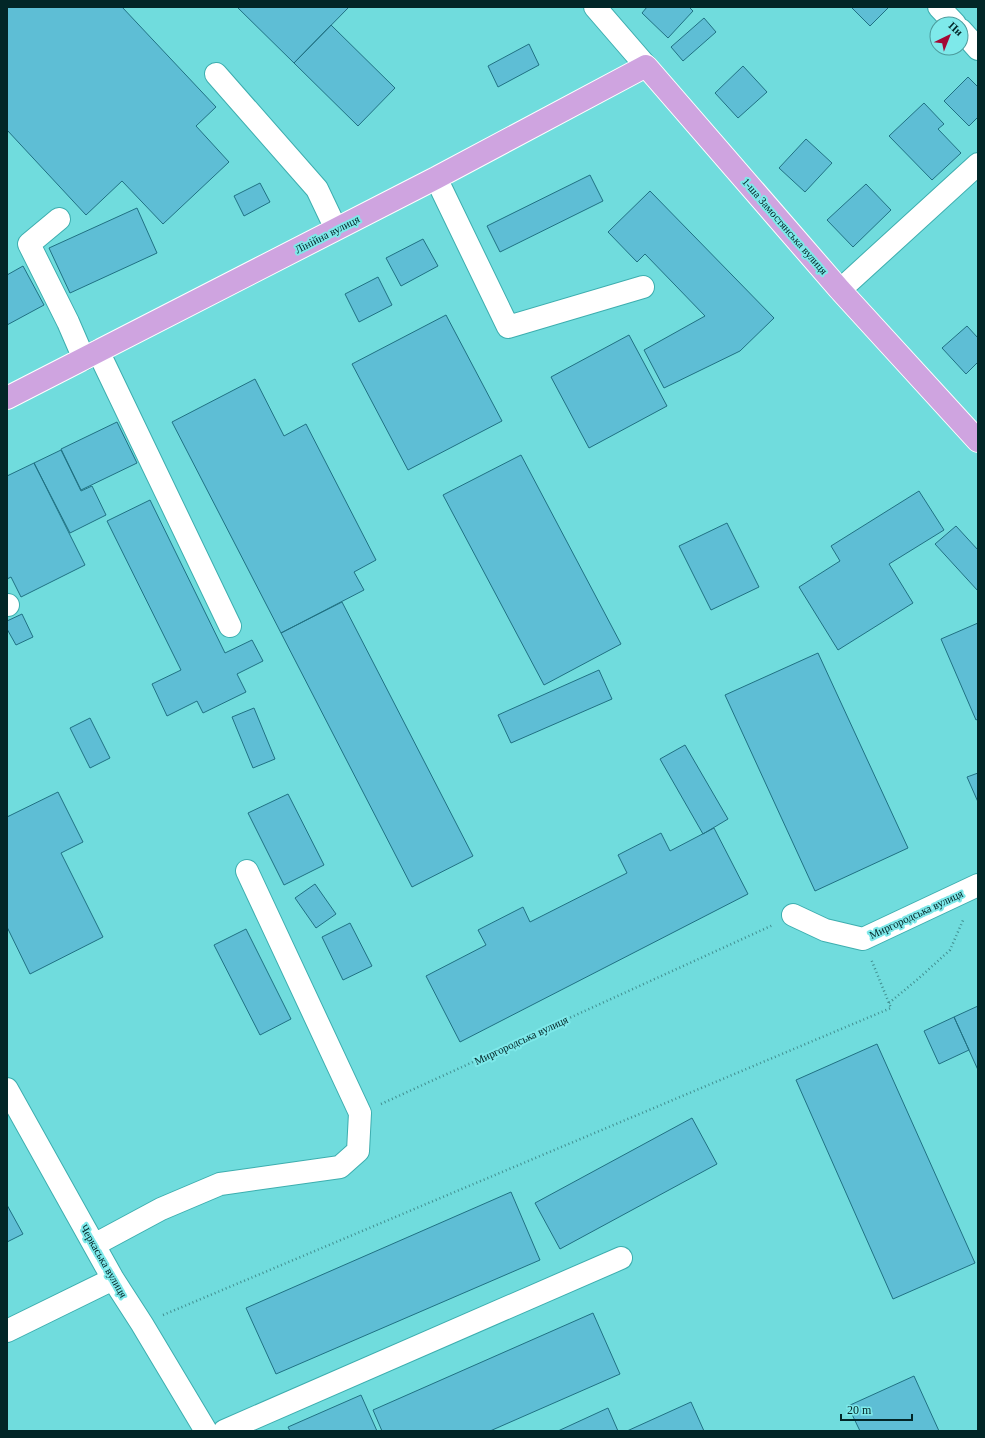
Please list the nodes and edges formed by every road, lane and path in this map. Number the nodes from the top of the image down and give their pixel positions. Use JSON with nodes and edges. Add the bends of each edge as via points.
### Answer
{"nodes":[{"id":1,"x":595,"y":7,"type":"edge"},
{"id":2,"x":939,"y":7,"type":"edge"},
{"id":3,"x":947,"y":16,"type":"edge"},
{"id":4,"x":969,"y":39,"type":"edge"},
{"id":5,"x":978,"y":49,"type":"edge"},
{"id":6,"x":646,"y":66,"type":"junction"},
{"id":7,"x":216,"y":74,"type":"dead end"},
{"id":8,"x":978,"y":164,"type":"edge"},
{"id":9,"x":436,"y":178,"type":"junction"},
{"id":10,"x":59,"y":219,"type":"dead end"},
{"id":11,"x":336,"y":229,"type":"junction"},
{"id":12,"x":643,"y":287,"type":"dead end"},
{"id":13,"x":840,"y":290,"type":"junction"},
{"id":14,"x":91,"y":355,"type":"junction"},
{"id":15,"x":7,"y":398,"type":"edge"},
{"id":16,"x":978,"y":441,"type":"edge"},
{"id":17,"x":230,"y":626,"type":"dead end"},
{"id":18,"x":247,"y":871,"type":"dead end"},
{"id":19,"x":976,"y":886,"type":"edge"},
{"id":20,"x":793,"y":915,"type":"joint"},
{"id":21,"x":863,"y":938,"type":"junction"},
{"id":22,"x":889,"y":1003,"type":"junction"},
{"id":23,"x":7,"y":1088,"type":"edge"},
{"id":24,"x":360,"y":1113,"type":"junction"},
{"id":25,"x":94,"y":1245,"type":"junction"},
{"id":26,"x":621,"y":1258,"type":"dead end"},
{"id":27,"x":113,"y":1279,"type":"junction"},
{"id":28,"x":142,"y":1324,"type":"junction"},
{"id":29,"x":7,"y":1331,"type":"edge"},
{"id":30,"x":206,"y":1431,"type":"edge"},
{"id":31,"x":224,"y":1431,"type":"edge"}],
"edges":[{"from":1,"to":6,"type":"street","name":"1-ша Замостянська вулиця"},
{"from":2,"to":3,"type":"street"},
{"from":4,"to":5,"type":"street"},
{"from":6,"to":9,"type":"main road","name":"Лінійна вулиця"},
{"from":6,"to":13,"type":"main road","name":"1-ша Замостянська вулиця"},
{"from":7,"to":11,"type":"street","via":[[317,189]]},
{"from":8,"to":13,"type":"street"},
{"from":9,"to":11,"type":"main road","name":"Лінійна вулиця"},
{"from":9,"to":12,"type":"street","via":[[508,327]]},
{"from":10,"to":14,"type":"street","via":[[29,244],[68,322]]},
{"from":11,"to":14,"type":"main road","name":"Лінійна вулиця"},
{"from":13,"to":16,"type":"main road","name":"1-ша Замостянська вулиця"},
{"from":14,"to":15,"type":"main road","name":"Лінійна вулиця"},
{"from":14,"to":17,"type":"street"},
{"from":18,"to":24,"type":"street"},
{"from":19,"to":21,"type":"street","name":"Миргородська вулиця"},
{"from":19,"to":22,"type":"path","via":[[950,950]]},
{"from":20,"to":21,"type":"street","name":"Миргородська вулиця","via":[[824,930]]},
{"from":20,"to":24,"type":"path","name":"Миргородська вулиця"},
{"from":21,"to":22,"type":"path"},
{"from":22,"to":28,"type":"path","via":[[891,1008]]},
{"from":23,"to":25,"type":"street","name":"Черкаська вулиця"},
{"from":24,"to":25,"type":"street","via":[[358,1151],[340,1167],[220,1184],[161,1209]]},
{"from":25,"to":27,"type":"street","name":"Черкаська вулиця"},
{"from":26,"to":31,"type":"street"},
{"from":27,"to":28,"type":"street","name":"Черкаська вулиця"},
{"from":27,"to":29,"type":"street"},
{"from":28,"to":30,"type":"street","name":"Черкаська вулиця"}]}
